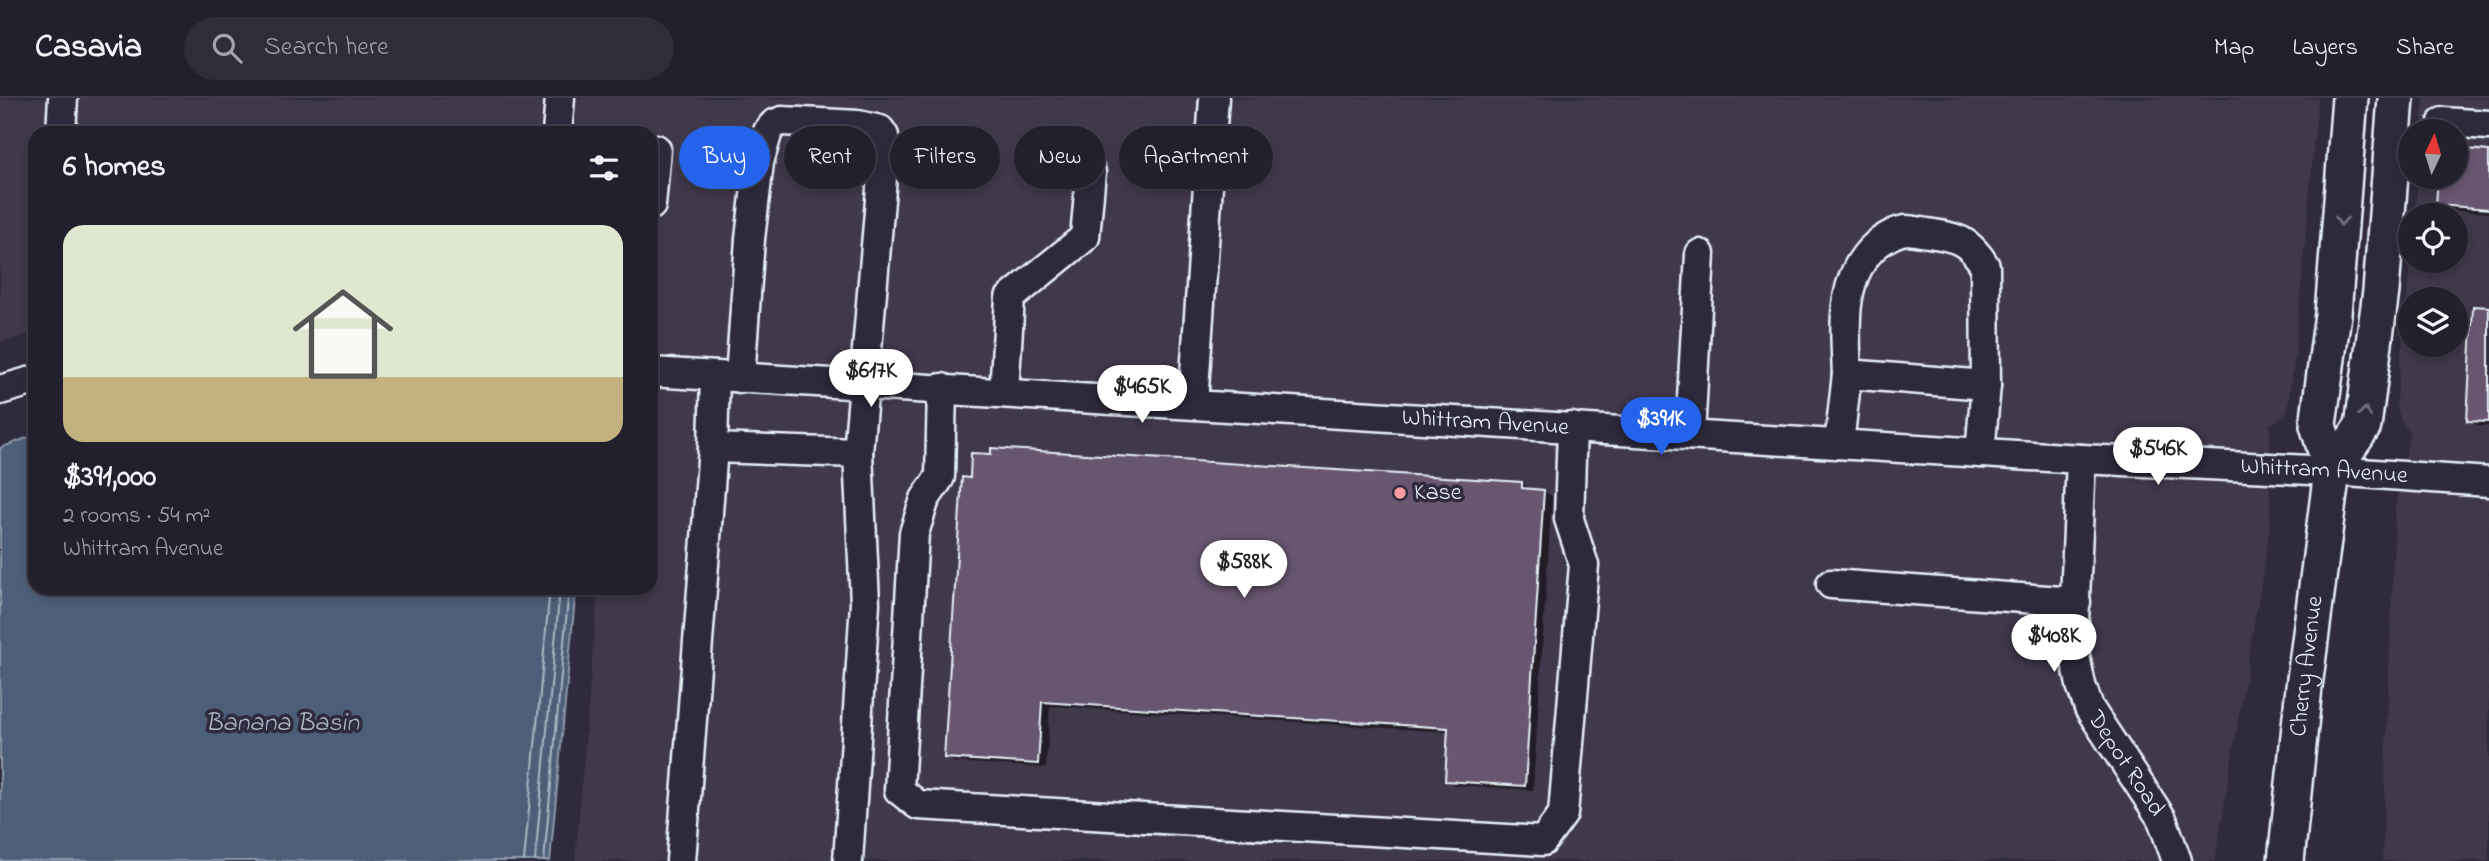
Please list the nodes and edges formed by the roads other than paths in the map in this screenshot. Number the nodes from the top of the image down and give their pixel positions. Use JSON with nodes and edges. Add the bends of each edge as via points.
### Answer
{"nodes":[{"id":1,"x":63,"y":98,"type":"edge"},
{"id":2,"x":560,"y":98,"type":"edge"},
{"id":3,"x":1214,"y":98,"type":"edge"},
{"id":4,"x":2350,"y":98,"type":"edge"},
{"id":5,"x":2396,"y":98,"type":"edge"},
{"id":6,"x":2468,"y":124,"type":"edge"},
{"id":7,"x":2489,"y":125,"type":"edge"},
{"id":8,"x":61,"y":126,"type":"edge"},
{"id":9,"x":558,"y":126,"type":"edge"},
{"id":10,"x":1089,"y":189,"type":"edge"},
{"id":11,"x":1700,"y":254,"type":"dead end"},
{"id":12,"x":658,"y":372,"type":"edge"},
{"id":13,"x":1847,"y":374,"type":"junction"},
{"id":14,"x":727,"y":377,"type":"junction"},
{"id":15,"x":28,"y":382,"type":"edge"},
{"id":16,"x":863,"y":384,"type":"junction"},
{"id":17,"x":1986,"y":385,"type":"junction"},
{"id":18,"x":942,"y":388,"type":"junction"},
{"id":19,"x":0,"y":390,"type":"edge"},
{"id":20,"x":1004,"y":393,"type":"junction"},
{"id":21,"x":1193,"y":404,"type":"junction"},
{"id":22,"x":1572,"y":427,"type":"junction"},
{"id":23,"x":1690,"y":435,"type":"junction"},
{"id":24,"x":1839,"y":444,"type":"junction"},
{"id":25,"x":713,"y":448,"type":"junction"},
{"id":26,"x":858,"y":453,"type":"junction"},
{"id":27,"x":1980,"y":453,"type":"junction"},
{"id":28,"x":2081,"y":459,"type":"junction"},
{"id":29,"x":2332,"y":471,"type":"junction"},
{"id":30,"x":2489,"y":482,"type":"edge"},
{"id":31,"x":1831,"y":584,"type":"dead end"},
{"id":32,"x":2076,"y":602,"type":"junction"},
{"id":33,"x":681,"y":861,"type":"edge"},
{"id":34,"x":848,"y":861,"type":"edge"},
{"id":35,"x":2176,"y":861,"type":"edge"},
{"id":36,"x":2286,"y":861,"type":"edge"}],
"edges":[{"from":1,"to":8,"type":"street"},
{"from":2,"to":9,"type":"street"},
{"from":3,"to":21,"type":"street"},
{"from":4,"to":29,"type":"main road","name":"Cherry Avenue","one_way":true,"via":[[2335,292],[2318,425]]},
{"from":29,"to":5,"type":"main road","name":"Cherry Avenue","one_way":true,"via":[[2363,426],[2381,291]]},
{"from":6,"to":7,"type":"street"},
{"from":10,"to":20,"type":"street","via":[[1085,237],[1010,298]]},
{"from":11,"to":23,"type":"street"},
{"from":12,"to":14,"type":"street","name":"Whittram Avenue"},
{"from":13,"to":17,"type":"street"},
{"from":13,"to":17,"type":"street","via":[[1845,320],[1852,275],[1866,253],[1886,237],[1906,230],[1954,237],[1975,249],[1984,266]]},
{"from":13,"to":24,"type":"street"},
{"from":14,"to":16,"type":"street","name":"Whittram Avenue"},
{"from":14,"to":16,"type":"street","via":[[763,143],[774,124],[810,121],[871,127],[884,136]]},
{"from":14,"to":25,"type":"street"},
{"from":15,"to":19,"type":"street"},
{"from":16,"to":18,"type":"street","name":"Whittram Avenue"},
{"from":16,"to":26,"type":"street"},
{"from":17,"to":27,"type":"street"},
{"from":18,"to":20,"type":"street","name":"Whittram Avenue"},
{"from":18,"to":22,"type":"street","via":[[940,477],[925,499],[914,533],[899,776],[899,790],[918,805],[1544,841],[1563,814],[1584,565],[1569,519]]},
{"from":20,"to":21,"type":"street","name":"Whittram Avenue"},
{"from":21,"to":22,"type":"street","name":"Whittram Avenue"},
{"from":22,"to":23,"type":"street","name":"Whittram Avenue"},
{"from":23,"to":24,"type":"street","name":"Whittram Avenue"},
{"from":24,"to":27,"type":"street","name":"Whittram Avenue"},
{"from":25,"to":26,"type":"street"},
{"from":25,"to":33,"type":"street"},
{"from":26,"to":34,"type":"street","via":[[865,603]]},
{"from":27,"to":28,"type":"street","name":"Whittram Avenue"},
{"from":28,"to":29,"type":"street","name":"Whittram Avenue"},
{"from":28,"to":32,"type":"street","name":"Depot Road"},
{"from":29,"to":30,"type":"street","name":"Whittram Avenue"},
{"from":29,"to":36,"type":"main road","name":"Cherry Avenue"},
{"from":31,"to":32,"type":"street"},
{"from":32,"to":35,"type":"street","name":"Depot Road","via":[[2073,646],[2089,708],[2162,819]]}]}
